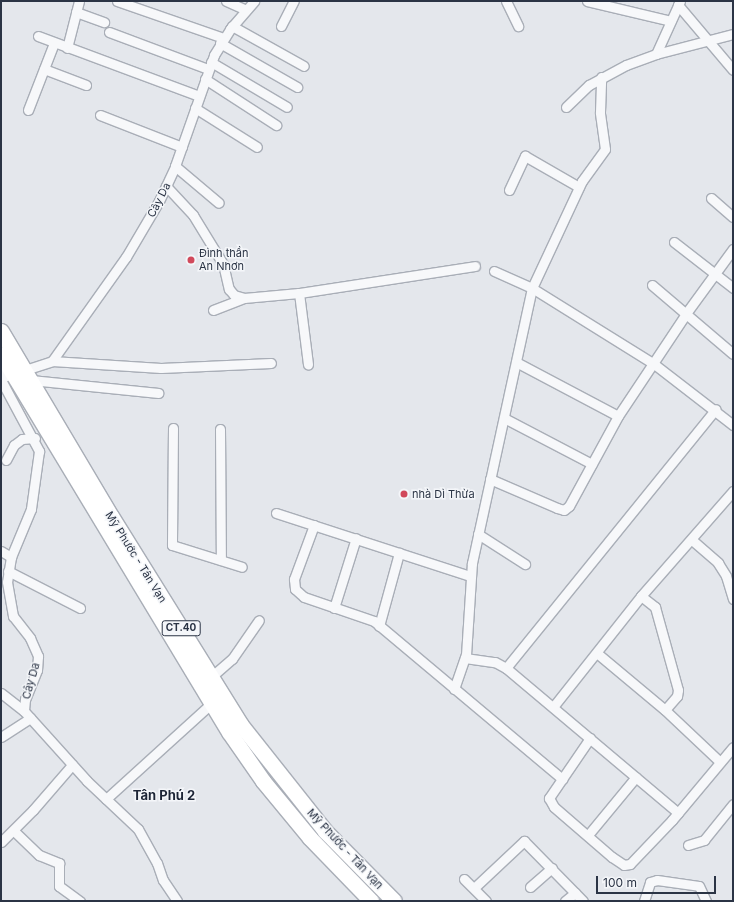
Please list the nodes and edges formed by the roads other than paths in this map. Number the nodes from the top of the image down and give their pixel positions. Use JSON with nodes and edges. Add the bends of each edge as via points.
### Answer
{"nodes":[{"id":1,"x":78,"y":1,"type":"edge"},
{"id":2,"x":117,"y":1,"type":"edge"},
{"id":3,"x":226,"y":1,"type":"edge"},
{"id":4,"x":254,"y":1,"type":"edge"},
{"id":5,"x":294,"y":1,"type":"edge"},
{"id":6,"x":506,"y":1,"type":"edge"},
{"id":7,"x":587,"y":1,"type":"edge"},
{"id":8,"x":610,"y":3,"type":"edge"},
{"id":9,"x":679,"y":3,"type":"edge"},
{"id":10,"x":246,"y":10,"type":"junction"},
{"id":11,"x":76,"y":12,"type":"junction"},
{"id":12,"x":104,"y":22,"type":"dead end"},
{"id":13,"x":671,"y":22,"type":"junction"},
{"id":14,"x":232,"y":26,"type":"junction"},
{"id":15,"x":281,"y":26,"type":"dead end"},
{"id":16,"x":518,"y":26,"type":"dead end"},
{"id":17,"x":109,"y":32,"type":"dead end"},
{"id":18,"x":733,"y":34,"type":"edge"},
{"id":19,"x":38,"y":36,"type":"dead end"},
{"id":20,"x":222,"y":41,"type":"junction"},
{"id":21,"x":710,"y":42,"type":"junction"},
{"id":22,"x":54,"y":43,"type":"junction"},
{"id":23,"x":68,"y":48,"type":"junction"},
{"id":24,"x":656,"y":54,"type":"junction"},
{"id":25,"x":210,"y":66,"type":"junction"},
{"id":26,"x":304,"y":66,"type":"dead end"},
{"id":27,"x":44,"y":69,"type":"junction"},
{"id":28,"x":733,"y":70,"type":"edge"},
{"id":29,"x":601,"y":77,"type":"junction"},
{"id":30,"x":205,"y":79,"type":"junction"},
{"id":31,"x":86,"y":85,"type":"dead end"},
{"id":32,"x":297,"y":87,"type":"dead end"},
{"id":33,"x":199,"y":96,"type":"junction"},
{"id":34,"x":287,"y":107,"type":"dead end"},
{"id":35,"x":566,"y":107,"type":"dead end"},
{"id":36,"x":195,"y":108,"type":"junction"},
{"id":37,"x":28,"y":110,"type":"dead end"},
{"id":38,"x":100,"y":115,"type":"dead end"},
{"id":39,"x":276,"y":125,"type":"dead end"},
{"id":40,"x":182,"y":147,"type":"junction"},
{"id":41,"x":257,"y":147,"type":"dead end"},
{"id":42,"x":175,"y":166,"type":"junction"},
{"id":43,"x":166,"y":186,"type":"junction"},
{"id":44,"x":579,"y":187,"type":"junction"},
{"id":45,"x":509,"y":190,"type":"dead end"},
{"id":46,"x":711,"y":198,"type":"dead end"},
{"id":47,"x":219,"y":203,"type":"dead end"},
{"id":48,"x":733,"y":217,"type":"edge"},
{"id":49,"x":674,"y":242,"type":"dead end"},
{"id":50,"x":733,"y":249,"type":"edge"},
{"id":51,"x":474,"y":266,"type":"dead end"},
{"id":52,"x":494,"y":271,"type":"dead end"},
{"id":53,"x":715,"y":275,"type":"junction"},
{"id":54,"x":652,"y":286,"type":"dead end"},
{"id":55,"x":532,"y":288,"type":"junction"},
{"id":56,"x":733,"y":288,"type":"edge"},
{"id":57,"x":299,"y":293,"type":"junction"},
{"id":58,"x":244,"y":298,"type":"junction"},
{"id":59,"x":213,"y":310,"type":"dead end"},
{"id":60,"x":687,"y":312,"type":"junction"},
{"id":61,"x":1,"y":331,"type":"edge"},
{"id":62,"x":1,"y":354,"type":"edge"},
{"id":63,"x":733,"y":354,"type":"edge"},
{"id":64,"x":52,"y":361,"type":"junction"},
{"id":65,"x":516,"y":362,"type":"junction"},
{"id":66,"x":271,"y":363,"type":"dead end"},
{"id":67,"x":308,"y":364,"type":"dead end"},
{"id":68,"x":654,"y":364,"type":"junction"},
{"id":69,"x":14,"y":376,"type":"edge"},
{"id":70,"x":158,"y":393,"type":"dead end"},
{"id":71,"x":716,"y":409,"type":"junction"},
{"id":72,"x":618,"y":416,"type":"junction"},
{"id":73,"x":504,"y":418,"type":"junction"},
{"id":74,"x":733,"y":425,"type":"edge"},
{"id":75,"x":173,"y":428,"type":"dead end"},
{"id":76,"x":220,"y":429,"type":"dead end"},
{"id":77,"x":34,"y":438,"type":"junction"},
{"id":78,"x":55,"y":444,"type":"junction"},
{"id":79,"x":39,"y":451,"type":"junction"},
{"id":80,"x":6,"y":460,"type":"dead end"},
{"id":81,"x":592,"y":464,"type":"junction"},
{"id":82,"x":490,"y":479,"type":"junction"},
{"id":83,"x":733,"y":491,"type":"edge"},
{"id":84,"x":276,"y":513,"type":"dead end"},
{"id":85,"x":314,"y":525,"type":"junction"},
{"id":86,"x":478,"y":534,"type":"junction"},
{"id":87,"x":356,"y":538,"type":"junction"},
{"id":88,"x":692,"y":540,"type":"junction"},
{"id":89,"x":1,"y":551,"type":"edge"},
{"id":90,"x":399,"y":552,"type":"junction"},
{"id":91,"x":11,"y":558,"type":"junction"},
{"id":92,"x":221,"y":560,"type":"junction"},
{"id":93,"x":525,"y":564,"type":"dead end"},
{"id":94,"x":242,"y":567,"type":"dead end"},
{"id":95,"x":8,"y":572,"type":"junction"},
{"id":96,"x":470,"y":576,"type":"junction"},
{"id":97,"x":4,"y":585,"type":"edge"},
{"id":98,"x":642,"y":596,"type":"junction"},
{"id":99,"x":733,"y":599,"type":"edge"},
{"id":100,"x":80,"y":608,"type":"dead end"},
{"id":101,"x":334,"y":608,"type":"junction"},
{"id":102,"x":259,"y":620,"type":"dead end"},
{"id":103,"x":379,"y":626,"type":"junction"},
{"id":104,"x":598,"y":654,"type":"junction"},
{"id":105,"x":465,"y":658,"type":"junction"},
{"id":106,"x":506,"y":668,"type":"junction"},
{"id":107,"x":211,"y":677,"type":"junction"},
{"id":108,"x":454,"y":689,"type":"junction"},
{"id":109,"x":1,"y":693,"type":"edge"},
{"id":110,"x":212,"y":703,"type":"junction"},
{"id":111,"x":553,"y":707,"type":"junction"},
{"id":112,"x":665,"y":710,"type":"junction"},
{"id":113,"x":27,"y":715,"type":"junction"},
{"id":114,"x":1,"y":737,"type":"edge"},
{"id":115,"x":590,"y":738,"type":"junction"},
{"id":116,"x":733,"y":747,"type":"edge"},
{"id":117,"x":719,"y":761,"type":"junction"},
{"id":118,"x":72,"y":765,"type":"junction"},
{"id":119,"x":636,"y":777,"type":"junction"},
{"id":120,"x":562,"y":779,"type":"junction"},
{"id":121,"x":106,"y":799,"type":"junction"},
{"id":122,"x":733,"y":804,"type":"edge"},
{"id":123,"x":678,"y":813,"type":"junction"},
{"id":124,"x":14,"y":831,"type":"junction"},
{"id":125,"x":588,"y":835,"type":"junction"},
{"id":126,"x":1,"y":842,"type":"edge"},
{"id":127,"x":688,"y":845,"type":"dead end"},
{"id":128,"x":552,"y":868,"type":"junction"},
{"id":129,"x":464,"y":879,"type":"dead end"},
{"id":130,"x":530,"y":887,"type":"dead end"},
{"id":131,"x":474,"y":888,"type":"junction"},
{"id":132,"x":575,"y":892,"type":"junction"},
{"id":133,"x":80,"y":901,"type":"edge"},
{"id":134,"x":177,"y":901,"type":"edge"},
{"id":135,"x":371,"y":901,"type":"edge"},
{"id":136,"x":394,"y":901,"type":"edge"},
{"id":137,"x":486,"y":901,"type":"edge"},
{"id":138,"x":565,"y":901,"type":"edge"},
{"id":139,"x":583,"y":901,"type":"edge"},
{"id":140,"x":644,"y":901,"type":"edge"},
{"id":141,"x":706,"y":901,"type":"edge"}],
"edges":[{"from":1,"to":11,"type":"street"},
{"from":2,"to":20,"type":"street"},
{"from":3,"to":10,"type":"street"},
{"from":4,"to":10,"type":"street","name":"Cây Da"},
{"from":5,"to":15,"type":"street"},
{"from":6,"to":16,"type":"street"},
{"from":7,"to":8,"type":"street"},
{"from":8,"to":13,"type":"street"},
{"from":9,"to":13,"type":"street"},
{"from":9,"to":21,"type":"street"},
{"from":10,"to":14,"type":"street","name":"Cây Da"},
{"from":11,"to":12,"type":"street"},
{"from":11,"to":23,"type":"street"},
{"from":13,"to":24,"type":"street"},
{"from":14,"to":20,"type":"street","name":"Cây Da"},
{"from":14,"to":26,"type":"street"},
{"from":17,"to":25,"type":"street"},
{"from":18,"to":21,"type":"street"},
{"from":19,"to":22,"type":"street"},
{"from":20,"to":25,"type":"street","name":"Cây Da"},
{"from":20,"to":32,"type":"street"},
{"from":21,"to":24,"type":"street"},
{"from":21,"to":28,"type":"street"},
{"from":22,"to":23,"type":"street"},
{"from":22,"to":27,"type":"street"},
{"from":23,"to":33,"type":"street"},
{"from":24,"to":29,"type":"street"},
{"from":25,"to":30,"type":"street","name":"Cây Da"},
{"from":25,"to":34,"type":"street"},
{"from":27,"to":31,"type":"street"},
{"from":27,"to":37,"type":"street"},
{"from":29,"to":35,"type":"street"},
{"from":29,"to":44,"type":"street","via":[[600,112],[605,149]]},
{"from":30,"to":33,"type":"street","name":"Cây Da"},
{"from":30,"to":39,"type":"street"},
{"from":33,"to":36,"type":"street","name":"Cây Da"},
{"from":36,"to":40,"type":"street","name":"Cây Da"},
{"from":36,"to":41,"type":"street"},
{"from":38,"to":40,"type":"street"},
{"from":40,"to":42,"type":"street","name":"Cây Da"},
{"from":42,"to":43,"type":"street","name":"Cây Da"},
{"from":42,"to":47,"type":"street"},
{"from":43,"to":58,"type":"street","via":[[186,207],[219,258],[229,290],[234,295]]},
{"from":43,"to":64,"type":"street","name":"Cây Da","via":[[126,257]]},
{"from":44,"to":45,"type":"street","via":[[525,156]]},
{"from":44,"to":55,"type":"street"},
{"from":46,"to":48,"type":"street"},
{"from":49,"to":53,"type":"street"},
{"from":50,"to":53,"type":"street"},
{"from":51,"to":57,"type":"street"},
{"from":52,"to":55,"type":"street"},
{"from":53,"to":56,"type":"street"},
{"from":53,"to":60,"type":"street"},
{"from":54,"to":60,"type":"street"},
{"from":55,"to":65,"type":"street"},
{"from":55,"to":68,"type":"street"},
{"from":57,"to":58,"type":"street"},
{"from":57,"to":67,"type":"street"},
{"from":58,"to":59,"type":"street"},
{"from":60,"to":63,"type":"street"},
{"from":60,"to":68,"type":"street"},
{"from":61,"to":69,"type":"main road","name":"Mỹ Phước - Tân Vạn","number":"CT.40"},
{"from":62,"to":69,"type":"main road","name":"Mỹ Phước - Tân Vạn","number":"CT.40"},
{"from":64,"to":66,"type":"street","via":[[161,368]]},
{"from":64,"to":69,"type":"street"},
{"from":65,"to":72,"type":"street"},
{"from":65,"to":73,"type":"street"},
{"from":68,"to":71,"type":"street"},
{"from":68,"to":72,"type":"street"},
{"from":69,"to":70,"type":"street"},
{"from":69,"to":77,"type":"street","name":"Cây Da"},
{"from":69,"to":78,"type":"main road","name":"Mỹ Phước - Tân Vạn","number":"CT.40"},
{"from":69,"to":107,"type":"main road","name":"Mỹ Phước - Tân Vạn","number":"CT.40","via":[[111,516]]},
{"from":71,"to":74,"type":"street"},
{"from":71,"to":106,"type":"street"},
{"from":72,"to":81,"type":"street"},
{"from":73,"to":81,"type":"street"},
{"from":73,"to":82,"type":"street"},
{"from":75,"to":92,"type":"street","via":[[172,545]]},
{"from":76,"to":92,"type":"street"},
{"from":77,"to":79,"type":"street","name":"Cây Da"},
{"from":77,"to":80,"type":"street","via":[[22,439],[14,445]]},
{"from":78,"to":79,"type":"street"},
{"from":78,"to":110,"type":"main road","name":"Mỹ Phước - Tân Vạn","number":"CT.40"},
{"from":79,"to":91,"type":"street","name":"Cây Da","via":[[30,509]]},
{"from":81,"to":82,"type":"street","via":[[569,506],[564,510]]},
{"from":82,"to":86,"type":"street"},
{"from":83,"to":88,"type":"street"},
{"from":84,"to":85,"type":"street"},
{"from":85,"to":87,"type":"street"},
{"from":85,"to":101,"type":"street","via":[[294,578],[295,589],[304,597]]},
{"from":86,"to":93,"type":"street"},
{"from":86,"to":96,"type":"street"},
{"from":87,"to":90,"type":"street"},
{"from":87,"to":101,"type":"street"},
{"from":88,"to":98,"type":"street"},
{"from":88,"to":99,"type":"street","via":[[718,563],[726,576]]},
{"from":89,"to":91,"type":"street"},
{"from":90,"to":96,"type":"street"},
{"from":90,"to":103,"type":"street"},
{"from":91,"to":95,"type":"street","name":"Cây Da"},
{"from":92,"to":94,"type":"street"},
{"from":95,"to":97,"type":"street","name":"Cây Da"},
{"from":95,"to":100,"type":"street"},
{"from":96,"to":105,"type":"street"},
{"from":97,"to":113,"type":"street","name":"Cây Da","via":[[13,616],[30,638],[38,656],[36,670],[25,699]]},
{"from":98,"to":104,"type":"street"},
{"from":98,"to":112,"type":"street","via":[[655,608],[678,690],[677,696]]},
{"from":101,"to":103,"type":"street","via":[[374,621]]},
{"from":102,"to":107,"type":"street","via":[[232,659]]},
{"from":103,"to":108,"type":"street"},
{"from":104,"to":111,"type":"street"},
{"from":104,"to":112,"type":"street"},
{"from":105,"to":106,"type":"street","via":[[495,662]]},
{"from":105,"to":108,"type":"street"},
{"from":106,"to":111,"type":"street"},
{"from":107,"to":136,"type":"main road","name":"Mỹ Phước - Tân Vạn","number":"CT.40","via":[[241,725],[325,831]]},
{"from":108,"to":120,"type":"street"},
{"from":109,"to":113,"type":"street"},
{"from":110,"to":121,"type":"street"},
{"from":110,"to":135,"type":"main road","name":"Mỹ Phước - Tân Vạn","number":"CT.40","via":[[264,781],[310,838]]},
{"from":111,"to":115,"type":"street"},
{"from":112,"to":117,"type":"street"},
{"from":113,"to":114,"type":"street"},
{"from":113,"to":118,"type":"street"},
{"from":115,"to":119,"type":"street"},
{"from":115,"to":120,"type":"street"},
{"from":116,"to":117,"type":"street"},
{"from":117,"to":123,"type":"street"},
{"from":118,"to":121,"type":"street"},
{"from":118,"to":124,"type":"street"},
{"from":119,"to":123,"type":"street"},
{"from":119,"to":125,"type":"street"},
{"from":120,"to":125,"type":"street","via":[[549,798],[551,803]]},
{"from":121,"to":134,"type":"street","via":[[138,830],[157,863],[162,880]]},
{"from":122,"to":127,"type":"street","via":[[704,840]]},
{"from":123,"to":125,"type":"street","via":[[628,865],[622,865]]},
{"from":124,"to":126,"type":"street"},
{"from":124,"to":133,"type":"street","via":[[39,855],[58,863],[59,886]]},
{"from":128,"to":130,"type":"street"},
{"from":128,"to":131,"type":"street","via":[[524,841]]},
{"from":128,"to":132,"type":"street"},
{"from":129,"to":131,"type":"street"},
{"from":131,"to":137,"type":"street"},
{"from":132,"to":138,"type":"street"},
{"from":132,"to":139,"type":"street"},
{"from":140,"to":141,"type":"street","via":[[650,882],[657,880],[699,886],[706,895]]}]}
